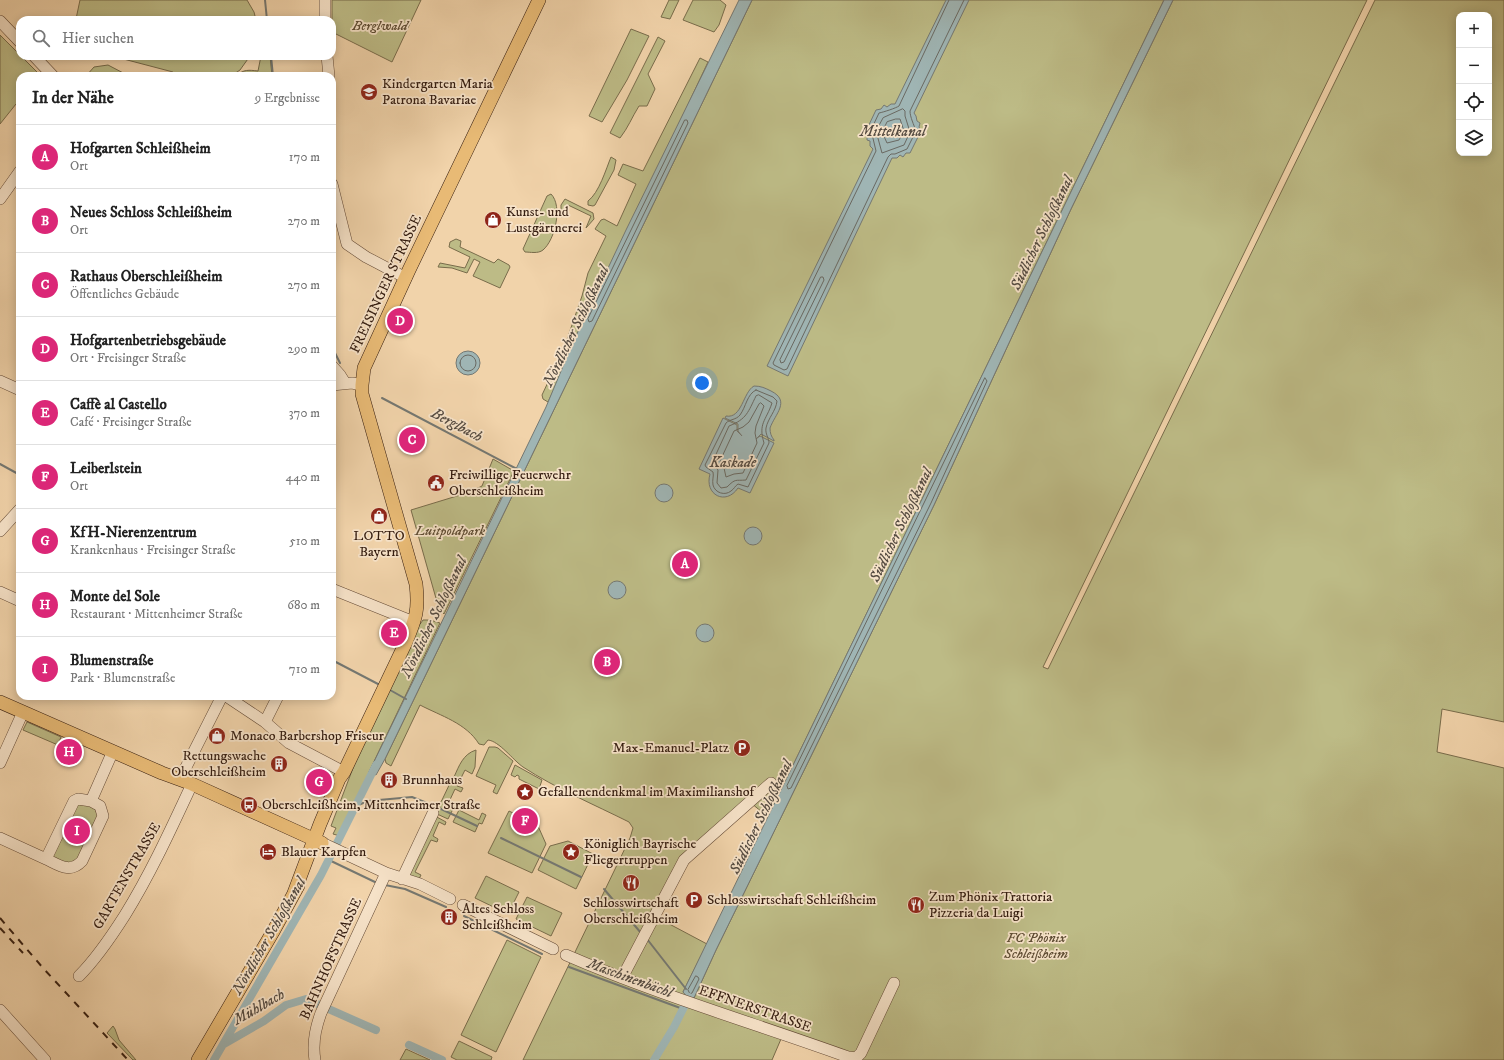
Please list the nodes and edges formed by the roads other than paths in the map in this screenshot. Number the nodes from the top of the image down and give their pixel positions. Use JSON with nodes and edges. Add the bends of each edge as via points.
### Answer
{"nodes":[{"id":1,"x":325,"y":0,"type":"edge"},
{"id":2,"x":539,"y":0,"type":"edge"},
{"id":3,"x":325,"y":16,"type":"edge"},
{"id":4,"x":2,"y":27,"type":"edge"},
{"id":5,"x":16,"y":39,"type":"edge"},
{"id":6,"x":38,"y":60,"type":"edge"},
{"id":7,"x":327,"y":60,"type":"edge"},
{"id":8,"x":49,"y":72,"type":"edge"},
{"id":9,"x":329,"y":72,"type":"edge"},
{"id":10,"x":16,"y":177,"type":"edge"},
{"id":11,"x":0,"y":199,"type":"edge"},
{"id":12,"x":336,"y":200,"type":"edge"},
{"id":13,"x":406,"y":278,"type":"junction"},
{"id":14,"x":336,"y":370,"type":"edge"},
{"id":15,"x":0,"y":381,"type":"edge"},
{"id":16,"x":345,"y":383,"type":"junction"},
{"id":17,"x":336,"y":384,"type":"edge"},
{"id":18,"x":362,"y":385,"type":"junction"},
{"id":19,"x":16,"y":388,"type":"edge"},
{"id":20,"x":16,"y":513,"type":"edge"},
{"id":21,"x":0,"y":531,"type":"edge"},
{"id":22,"x":336,"y":591,"type":"edge"},
{"id":23,"x":0,"y":592,"type":"edge"},
{"id":24,"x":16,"y":599,"type":"edge"},
{"id":25,"x":414,"y":622,"type":"junction"},
{"id":26,"x":220,"y":700,"type":"edge"},
{"id":27,"x":232,"y":700,"type":"edge"},
{"id":28,"x":276,"y":700,"type":"edge"},
{"id":29,"x":0,"y":702,"type":"edge"},
{"id":30,"x":23,"y":712,"type":"junction"},
{"id":31,"x":265,"y":722,"type":"junction"},
{"id":32,"x":113,"y":751,"type":"junction"},
{"id":33,"x":0,"y":763,"type":"edge"},
{"id":34,"x":344,"y":772,"type":"junction"},
{"id":35,"x":186,"y":782,"type":"junction"},
{"id":36,"x":771,"y":783,"type":"dead end"},
{"id":37,"x":91,"y":801,"type":"junction"},
{"id":38,"x":433,"y":813,"type":"dead end"},
{"id":39,"x":0,"y":838,"type":"edge"},
{"id":40,"x":322,"y":842,"type":"junction"},
{"id":41,"x":46,"y":858,"type":"junction"},
{"id":42,"x":402,"y":879,"type":"junction"},
{"id":43,"x":382,"y":880,"type":"junction"},
{"id":44,"x":450,"y":899,"type":"dead end"},
{"id":45,"x":463,"y":905,"type":"dead end"},
{"id":46,"x":553,"y":949,"type":"dead end"},
{"id":47,"x":566,"y":955,"type":"dead end"},
{"id":48,"x":79,"y":976,"type":"dead end"},
{"id":49,"x":622,"y":978,"type":"junction"},
{"id":50,"x":894,"y":983,"type":"dead end"},
{"id":51,"x":0,"y":1010,"type":"edge"},
{"id":52,"x":45,"y":1060,"type":"edge"},
{"id":53,"x":198,"y":1060,"type":"edge"},
{"id":54,"x":315,"y":1060,"type":"edge"}],
"edges":[{"from":1,"to":3,"type":"street"},
{"from":2,"to":13,"type":"main road","name":"FREISINGER STRASSE"},
{"from":4,"to":5,"type":"street"},
{"from":6,"to":8,"type":"street"},
{"from":7,"to":9,"type":"street"},
{"from":10,"to":11,"type":"street"},
{"from":12,"to":13,"type":"street","via":[[347,244]]},
{"from":13,"to":18,"type":"main road","name":"FREISINGER STRASSE","via":[[367,360]]},
{"from":14,"to":16,"type":"street"},
{"from":15,"to":19,"type":"street"},
{"from":16,"to":17,"type":"street"},
{"from":16,"to":18,"type":"street"},
{"from":18,"to":25,"type":"main road","name":"FREISINGER STRASSE","via":[[362,394],[416,584],[418,605]]},
{"from":20,"to":21,"type":"street"},
{"from":22,"to":25,"type":"street"},
{"from":23,"to":24,"type":"street"},
{"from":25,"to":34,"type":"main road","name":"FREISINGER STRASSE"},
{"from":26,"to":35,"type":"street","name":"GARTENSTRASSE"},
{"from":27,"to":31,"type":"street"},
{"from":28,"to":31,"type":"street"},
{"from":29,"to":30,"type":"main road"},
{"from":30,"to":32,"type":"main road"},
{"from":30,"to":33,"type":"street"},
{"from":31,"to":34,"type":"street","via":[[290,743]]},
{"from":32,"to":35,"type":"main road"},
{"from":32,"to":37,"type":"street"},
{"from":34,"to":40,"type":"main road","name":"FREISINGER STRASSE","via":[[332,794]]},
{"from":35,"to":40,"type":"main road"},
{"from":35,"to":48,"type":"street","name":"GARTENSTRASSE","via":[[161,852],[135,898],[93,962]]},
{"from":36,"to":49,"type":"street","via":[[684,860]]},
{"from":37,"to":41,"type":"street","via":[[74,801]]},
{"from":37,"to":41,"type":"street","via":[[100,806],[103,816],[82,861],[75,867],[65,867]]},
{"from":38,"to":42,"type":"street"},
{"from":39,"to":41,"type":"street"},
{"from":40,"to":43,"type":"street"},
{"from":40,"to":53,"type":"main road","name":"FREISINGER STRASSE"},
{"from":42,"to":43,"type":"street"},
{"from":42,"to":44,"type":"street","via":[[420,884]]},
{"from":43,"to":54,"type":"street","name":"BAHNHOFSTRASSE","via":[[321,1013],[313,1042]]},
{"from":45,"to":46,"type":"street"},
{"from":47,"to":49,"type":"street","name":"EFFNERSTRASSE"},
{"from":49,"to":50,"type":"street","name":"EFFNERSTRASSE","via":[[848,1058],[856,1058],[861,1053]]},
{"from":51,"to":52,"type":"street"}]}
